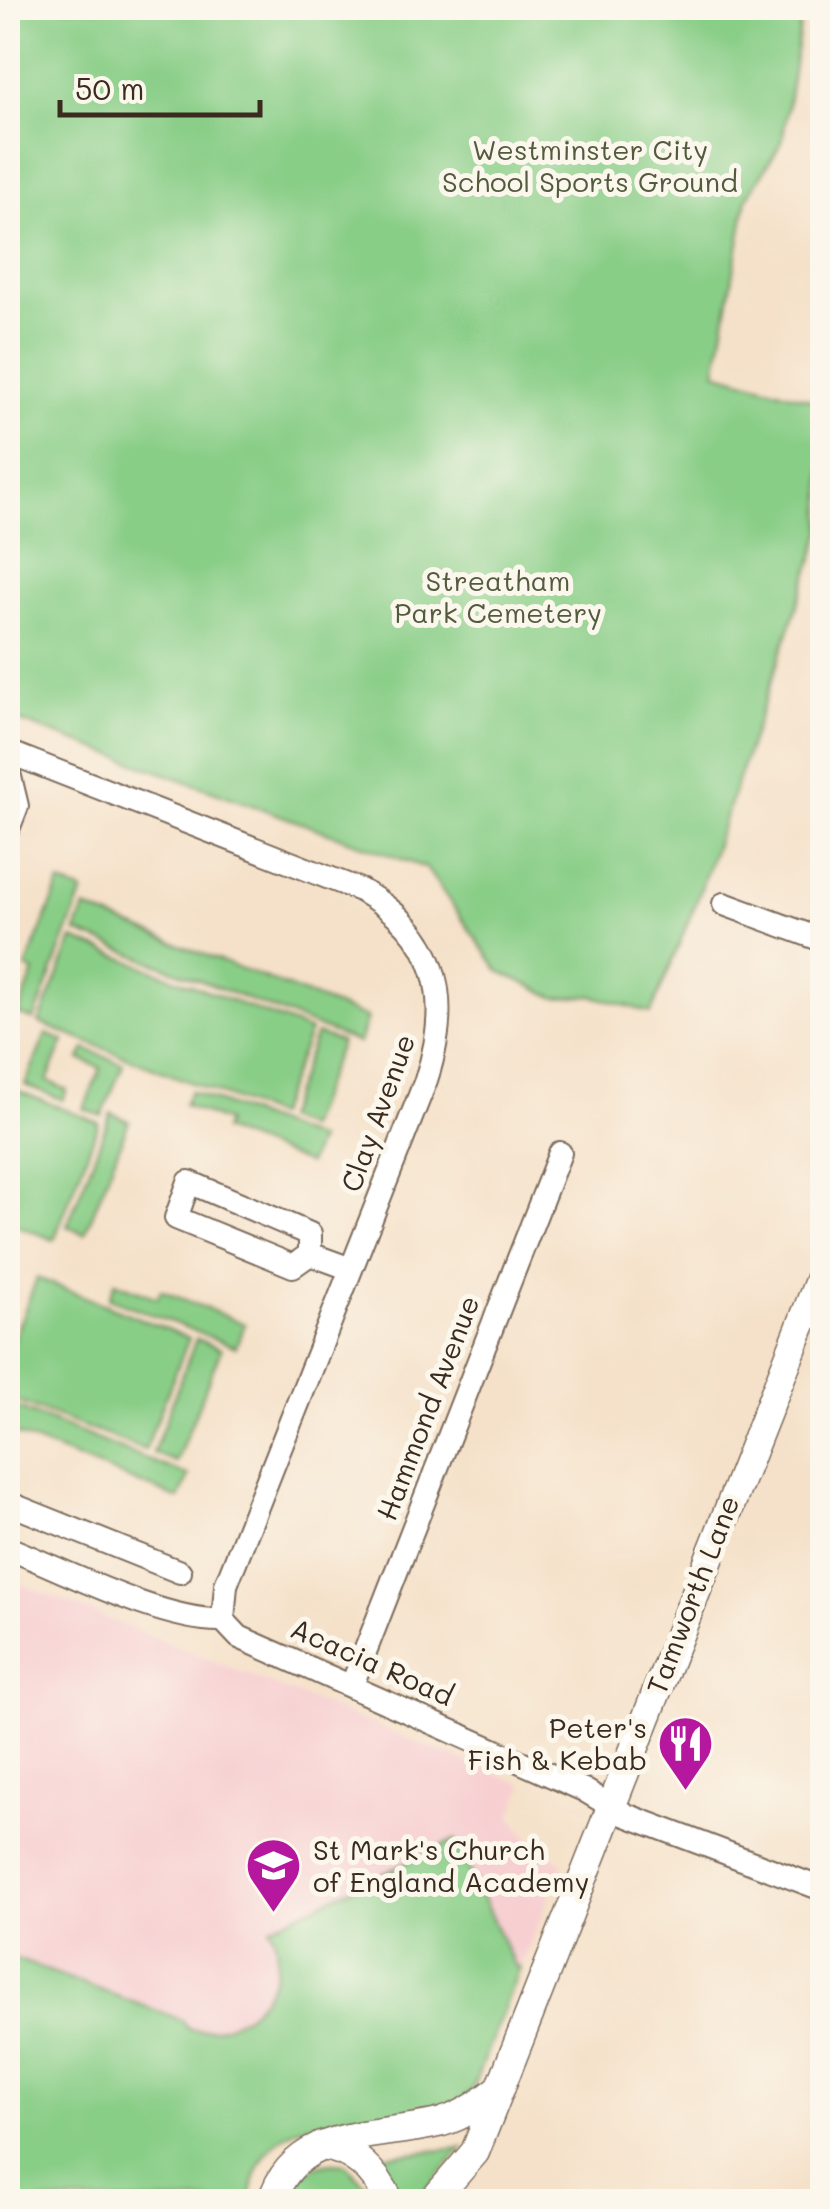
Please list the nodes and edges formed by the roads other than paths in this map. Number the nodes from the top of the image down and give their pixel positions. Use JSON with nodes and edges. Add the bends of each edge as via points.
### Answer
{"nodes":[{"id":1,"x":11,"y":766,"type":"edge"},
{"id":2,"x":8,"y":829,"type":"edge"},
{"id":3,"x":724,"y":904,"type":"dead end"},
{"id":4,"x":822,"y":940,"type":"edge"},
{"id":5,"x":560,"y":1154,"type":"dead end"},
{"id":6,"x":310,"y":1254,"type":"junction"},
{"id":7,"x":350,"y":1269,"type":"junction"},
{"id":8,"x":822,"y":1273,"type":"edge"},
{"id":9,"x":8,"y":1503,"type":"edge"},
{"id":10,"x":8,"y":1548,"type":"edge"},
{"id":11,"x":180,"y":1572,"type":"dead end"},
{"id":12,"x":223,"y":1620,"type":"junction"},
{"id":13,"x":352,"y":1685,"type":"junction"},
{"id":14,"x":612,"y":1803,"type":"junction"},
{"id":15,"x":822,"y":1889,"type":"edge"},
{"id":16,"x":502,"y":2086,"type":"junction"},
{"id":17,"x":320,"y":2146,"type":"junction"},
{"id":18,"x":272,"y":2202,"type":"edge"},
{"id":19,"x":390,"y":2202,"type":"edge"},
{"id":20,"x":432,"y":2202,"type":"edge"}],
"edges":[{"from":1,"to":2,"type":"street","via":[[17,806]]},
{"from":1,"to":7,"type":"street","name":"Clay Avenue","via":[[360,890],[401,917],[415,936],[438,983],[439,1032]]},
{"from":3,"to":4,"type":"street"},
{"from":5,"to":13,"type":"street","name":"Hammond Avenue"},
{"from":6,"to":6,"type":"street","via":[[293,1266],[176,1218],[189,1182],[310,1234]]},
{"from":6,"to":7,"type":"street"},
{"from":7,"to":12,"type":"street","name":"Clay Avenue","via":[[226,1585]]},
{"from":8,"to":14,"type":"street","name":"Tamworth Lane"},
{"from":9,"to":11,"type":"street"},
{"from":10,"to":12,"type":"street","name":"Acacia Road","via":[[148,1604]]},
{"from":12,"to":13,"type":"street","name":"Acacia Road","via":[[240,1637]]},
{"from":13,"to":14,"type":"street","name":"Acacia Road"},
{"from":14,"to":15,"type":"street","name":"Acacia Road","via":[[626,1815]]},
{"from":14,"to":16,"type":"street","name":"Tamworth Lane"},
{"from":16,"to":17,"type":"street","via":[[450,2119]]},
{"from":16,"to":20,"type":"street","name":"Tamworth Lane","via":[[475,2152]]},
{"from":17,"to":18,"type":"street","via":[[287,2168]]},
{"from":17,"to":19,"type":"street","via":[[366,2166]]}]}
